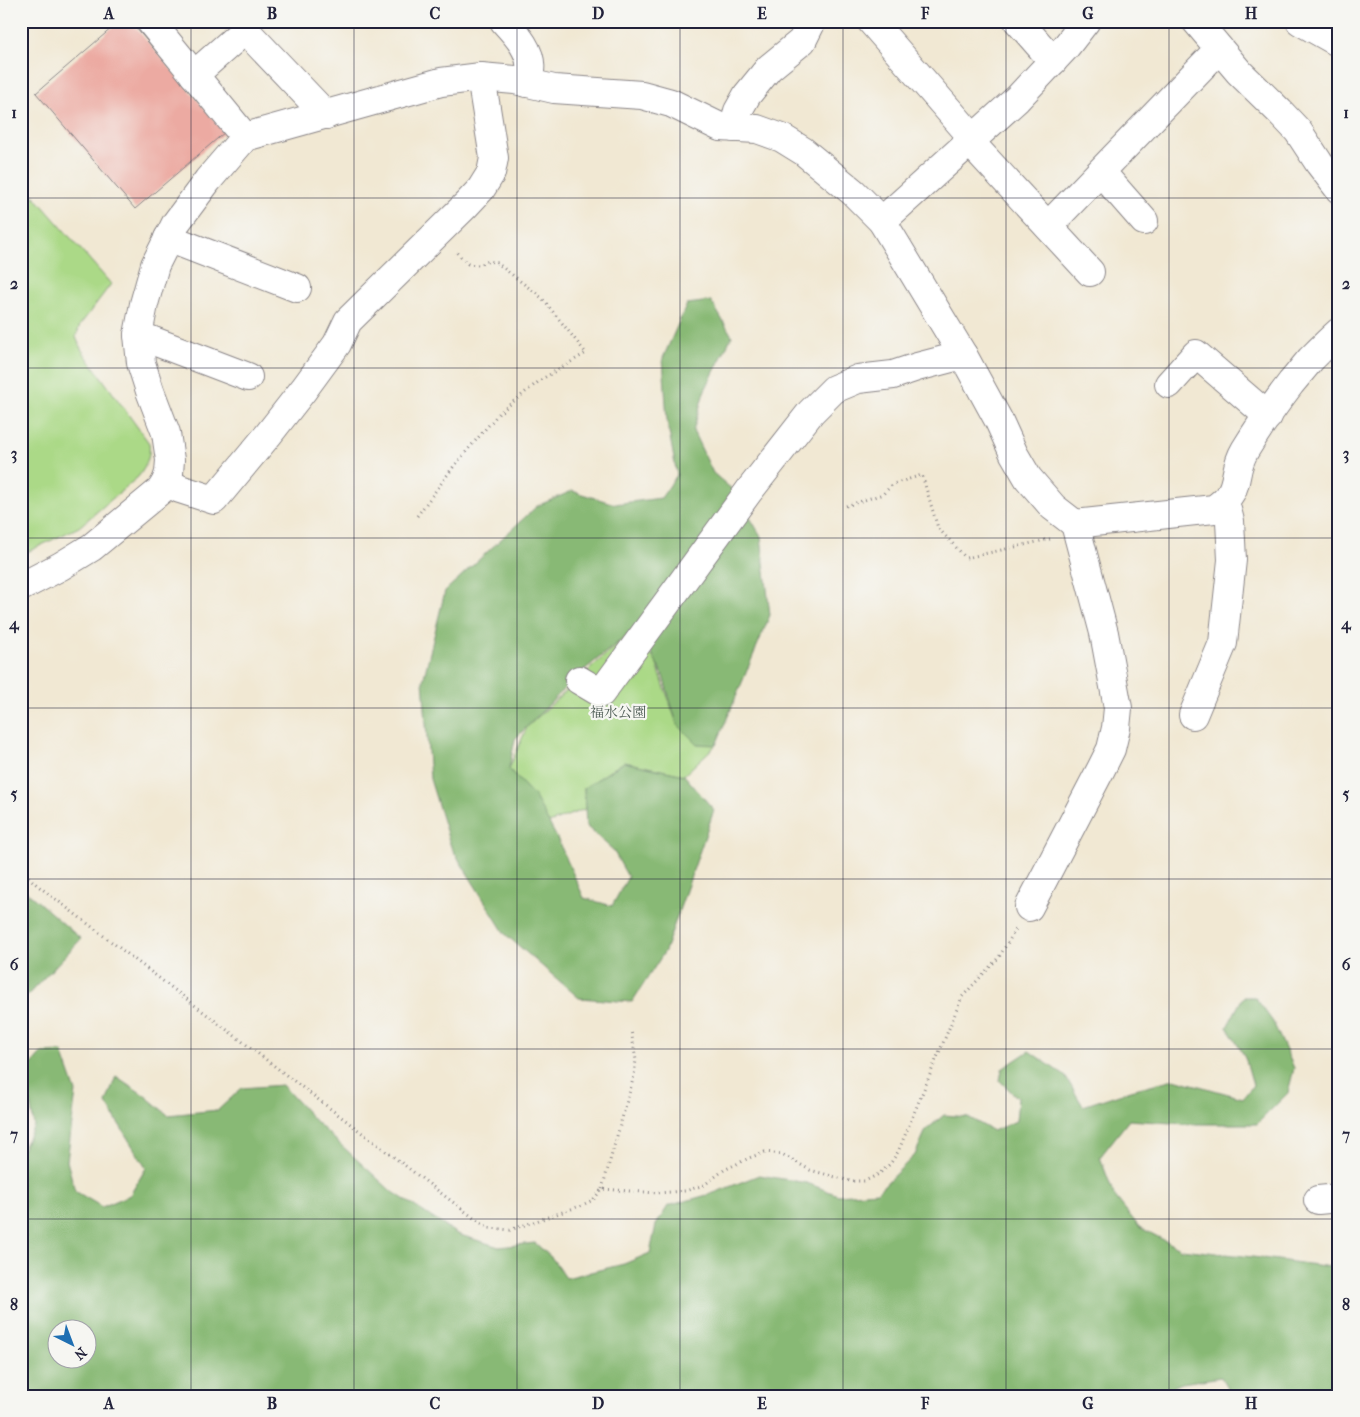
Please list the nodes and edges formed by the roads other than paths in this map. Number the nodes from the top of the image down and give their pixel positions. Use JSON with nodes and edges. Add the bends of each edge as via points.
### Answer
{"nodes":[{"id":1,"x":150,"y":21,"type":"edge"},
{"id":2,"x":504,"y":21,"type":"edge"},
{"id":3,"x":812,"y":21,"type":"edge"},
{"id":4,"x":871,"y":21,"type":"edge"},
{"id":5,"x":1018,"y":21,"type":"edge"},
{"id":6,"x":1086,"y":21,"type":"edge"},
{"id":7,"x":1196,"y":21,"type":"edge"},
{"id":8,"x":1300,"y":21,"type":"edge"},
{"id":9,"x":1339,"y":43,"type":"edge"},
{"id":10,"x":1220,"y":48,"type":"junction"},
{"id":11,"x":1053,"y":61,"type":"junction"},
{"id":12,"x":194,"y":75,"type":"junction"},
{"id":13,"x":481,"y":77,"type":"junction"},
{"id":14,"x":526,"y":83,"type":"junction"},
{"id":15,"x":326,"y":115,"type":"junction"},
{"id":16,"x":734,"y":128,"type":"junction"},
{"id":17,"x":244,"y":137,"type":"junction"},
{"id":18,"x":971,"y":140,"type":"junction"},
{"id":19,"x":1101,"y":172,"type":"junction"},
{"id":20,"x":1339,"y":188,"type":"edge"},
{"id":21,"x":882,"y":221,"type":"junction"},
{"id":22,"x":1144,"y":221,"type":"dead end"},
{"id":23,"x":1048,"y":226,"type":"junction"},
{"id":24,"x":168,"y":238,"type":"junction"},
{"id":25,"x":1090,"y":272,"type":"dead end"},
{"id":26,"x":297,"y":288,"type":"dead end"},
{"id":27,"x":1339,"y":332,"type":"edge"},
{"id":28,"x":138,"y":335,"type":"junction"},
{"id":29,"x":963,"y":355,"type":"junction"},
{"id":30,"x":248,"y":377,"type":"dead end"},
{"id":31,"x":1169,"y":384,"type":"dead end"},
{"id":32,"x":1268,"y":416,"type":"junction"},
{"id":33,"x":166,"y":482,"type":"junction"},
{"id":34,"x":1225,"y":502,"type":"junction"},
{"id":35,"x":1076,"y":528,"type":"junction"},
{"id":36,"x":21,"y":587,"type":"edge"},
{"id":37,"x":579,"y":680,"type":"dead end"},
{"id":38,"x":1193,"y":715,"type":"dead end"},
{"id":39,"x":1029,"y":907,"type":"road end"}],
"edges":[{"from":1,"to":12,"type":"street"},
{"from":2,"to":14,"type":"street","via":[[519,38],[529,58]]},
{"from":3,"to":16,"type":"street","via":[[802,41],[769,68],[747,95],[738,111]]},
{"from":4,"to":18,"type":"street"},
{"from":5,"to":11,"type":"street"},
{"from":6,"to":11,"type":"street"},
{"from":7,"to":10,"type":"street"},
{"from":8,"to":9,"type":"street"},
{"from":10,"to":19,"type":"street"},
{"from":10,"to":20,"type":"street","via":[[1239,72],[1298,131]]},
{"from":11,"to":18,"type":"street"},
{"from":12,"to":15,"type":"street","via":[[245,30]]},
{"from":12,"to":17,"type":"street"},
{"from":13,"to":14,"type":"street"},
{"from":13,"to":15,"type":"street","via":[[441,82]]},
{"from":13,"to":33,"type":"street","via":[[494,158],[491,173],[480,189],[348,322],[337,344],[304,389],[214,500]]},
{"from":14,"to":16,"type":"street","via":[[554,89],[642,96],[671,104],[720,126]]},
{"from":15,"to":17,"type":"street"},
{"from":16,"to":21,"type":"street","via":[[757,129],[782,138],[803,151],[854,192]]},
{"from":17,"to":24,"type":"street","via":[[202,187]]},
{"from":18,"to":21,"type":"street"},
{"from":18,"to":23,"type":"street"},
{"from":19,"to":22,"type":"street"},
{"from":19,"to":23,"type":"street"},
{"from":21,"to":29,"type":"street"},
{"from":23,"to":25,"type":"street"},
{"from":24,"to":26,"type":"street"},
{"from":24,"to":28,"type":"street","via":[[155,265]]},
{"from":27,"to":32,"type":"street","via":[[1310,360]]},
{"from":28,"to":30,"type":"street"},
{"from":28,"to":33,"type":"street","via":[[141,363],[166,433],[170,460]]},
{"from":29,"to":35,"type":"street","via":[[1028,478]]},
{"from":29,"to":37,"type":"street","via":[[893,376],[858,379],[834,389],[811,412],[749,491],[601,693]]},
{"from":31,"to":32,"type":"street","via":[[1196,354]]},
{"from":32,"to":34,"type":"street","via":[[1244,451],[1237,466],[1234,489]]},
{"from":33,"to":36,"type":"street","via":[[161,490],[92,547]]},
{"from":34,"to":35,"type":"street","via":[[1214,509]]},
{"from":34,"to":38,"type":"street","via":[[1230,521],[1232,560],[1223,643]]},
{"from":35,"to":39,"type":"street","via":[[1104,633],[1118,708],[1116,728],[1102,768]]}]}
